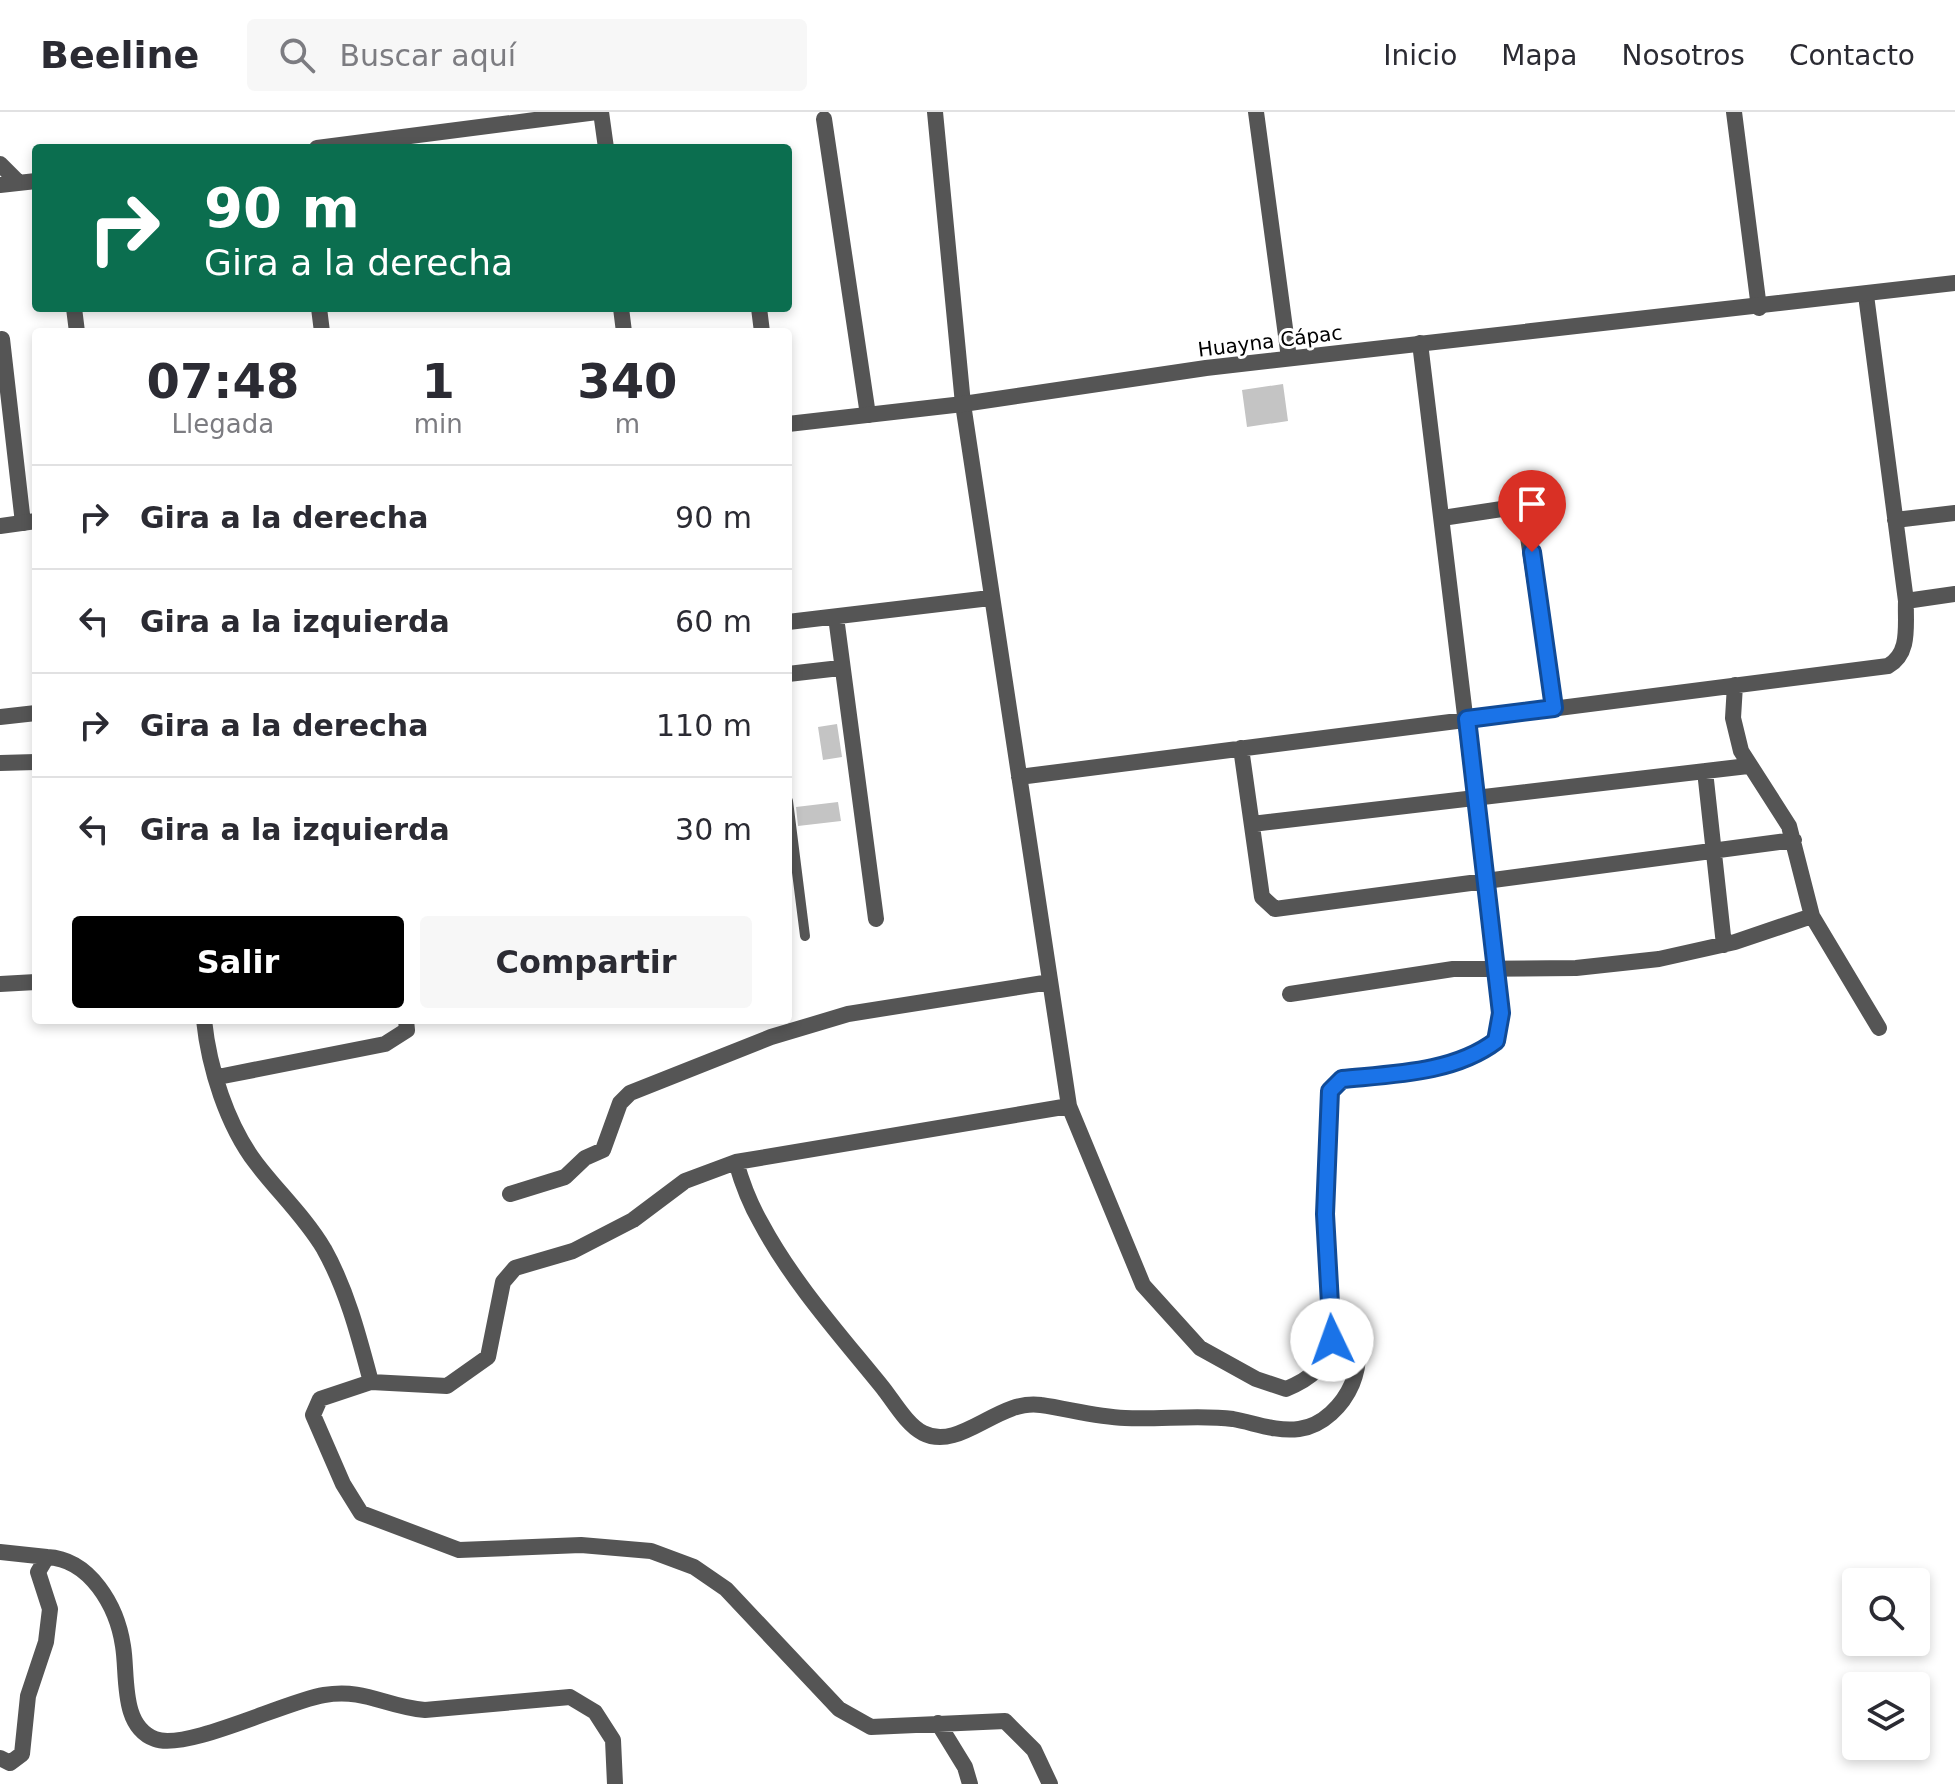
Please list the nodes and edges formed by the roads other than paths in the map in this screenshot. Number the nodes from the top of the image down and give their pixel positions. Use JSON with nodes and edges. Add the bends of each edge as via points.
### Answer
{"nodes":[{"id":1,"x":599,"y":112,"type":"edge"},
{"id":2,"x":935,"y":112,"type":"edge"},
{"id":3,"x":1256,"y":112,"type":"edge"},
{"id":4,"x":1734,"y":112,"type":"edge"},
{"id":5,"x":574,"y":114,"type":"edge"},
{"id":6,"x":824,"y":119,"type":"dead end"},
{"id":7,"x":347,"y":144,"type":"edge"},
{"id":8,"x":605,"y":144,"type":"edge"},
{"id":9,"x":0,"y":164,"type":"edge"},
{"id":10,"x":28,"y":182,"type":"edge"},
{"id":11,"x":0,"y":185,"type":"edge"},
{"id":12,"x":1955,"y":283,"type":"edge"},
{"id":13,"x":1866,"y":295,"type":"junction"},
{"id":14,"x":1759,"y":308,"type":"junction"},
{"id":15,"x":2,"y":339,"type":"edge"},
{"id":16,"x":1420,"y":343,"type":"junction"},
{"id":17,"x":1289,"y":358,"type":"junction"},
{"id":18,"x":963,"y":404,"type":"junction"},
{"id":19,"x":868,"y":415,"type":"junction"},
{"id":20,"x":792,"y":424,"type":"edge"},
{"id":21,"x":1955,"y":513,"type":"edge"},
{"id":22,"x":1442,"y":518,"type":"junction"},
{"id":23,"x":1895,"y":520,"type":"junction"},
{"id":24,"x":30,"y":522,"type":"edge"},
{"id":25,"x":0,"y":526,"type":"edge"},
{"id":26,"x":1955,"y":594,"type":"edge"},
{"id":27,"x":990,"y":598,"type":"junction"},
{"id":28,"x":1906,"y":601,"type":"junction"},
{"id":29,"x":836,"y":617,"type":"junction"},
{"id":30,"x":792,"y":622,"type":"edge"},
{"id":31,"x":840,"y":668,"type":"junction"},
{"id":32,"x":792,"y":674,"type":"edge"},
{"id":33,"x":1735,"y":685,"type":"junction"},
{"id":34,"x":1554,"y":708,"type":"junction"},
{"id":35,"x":32,"y":713,"type":"edge"},
{"id":36,"x":0,"y":717,"type":"edge"},
{"id":37,"x":1467,"y":719,"type":"junction"},
{"id":38,"x":1241,"y":748,"type":"junction"},
{"id":39,"x":32,"y":762,"type":"edge"},
{"id":40,"x":0,"y":763,"type":"edge"},
{"id":41,"x":1748,"y":766,"type":"junction"},
{"id":42,"x":1705,"y":771,"type":"junction"},
{"id":43,"x":1019,"y":777,"type":"junction"},
{"id":44,"x":1476,"y":795,"type":"junction"},
{"id":45,"x":1252,"y":824,"type":"junction"},
{"id":46,"x":792,"y":833,"type":"edge"},
{"id":47,"x":1794,"y":840,"type":"junction"},
{"id":48,"x":1714,"y":849,"type":"junction"},
{"id":49,"x":1486,"y":879,"type":"junction"},
{"id":50,"x":1812,"y":916,"type":"junction"},
{"id":51,"x":876,"y":919,"type":"dead end"},
{"id":52,"x":805,"y":936,"type":"dead end"},
{"id":53,"x":1724,"y":945,"type":"junction"},
{"id":54,"x":1496,"y":966,"type":"junction"},
{"id":55,"x":32,"y":982,"type":"edge"},
{"id":56,"x":1050,"y":982,"type":"junction"},
{"id":57,"x":0,"y":984,"type":"edge"},
{"id":58,"x":1290,"y":994,"type":"dead end"},
{"id":59,"x":205,"y":1024,"type":"edge"},
{"id":60,"x":406,"y":1024,"type":"edge"},
{"id":61,"x":1879,"y":1028,"type":"dead end"},
{"id":62,"x":218,"y":1077,"type":"junction"},
{"id":63,"x":1069,"y":1106,"type":"junction"},
{"id":64,"x":736,"y":1162,"type":"junction"},
{"id":65,"x":510,"y":1194,"type":"dead end"},
{"id":66,"x":1330,"y":1306,"type":"junction"},
{"id":67,"x":371,"y":1382,"type":"junction"},
{"id":68,"x":0,"y":1552,"type":"edge"},
{"id":69,"x":47,"y":1557,"type":"junction"},
{"id":70,"x":938,"y":1723,"type":"junction"},
{"id":71,"x":0,"y":1758,"type":"edge"},
{"id":72,"x":615,"y":1784,"type":"edge"},
{"id":73,"x":970,"y":1784,"type":"edge"},
{"id":74,"x":1050,"y":1784,"type":"edge"}],
"edges":[{"from":1,"to":5,"type":"street"},
{"from":1,"to":8,"type":"street"},
{"from":2,"to":18,"type":"street"},
{"from":3,"to":17,"type":"street"},
{"from":4,"to":14,"type":"street"},
{"from":5,"to":7,"type":"street"},
{"from":6,"to":19,"type":"street"},
{"from":9,"to":10,"type":"street"},
{"from":10,"to":11,"type":"street"},
{"from":12,"to":13,"type":"street","name":"Huayna Cápac"},
{"from":13,"to":14,"type":"street","name":"Huayna Cápac"},
{"from":13,"to":23,"type":"street"},
{"from":14,"to":16,"type":"street","name":"Huayna Cápac"},
{"from":15,"to":24,"type":"street"},
{"from":16,"to":17,"type":"street","name":"Huayna Cápac"},
{"from":16,"to":22,"type":"street"},
{"from":17,"to":18,"type":"street","name":"Huayna Cápac"},
{"from":18,"to":19,"type":"street","name":"Huayna Cápac"},
{"from":18,"to":27,"type":"street"},
{"from":19,"to":20,"type":"street","name":"Huayna Cápac"},
{"from":21,"to":23,"type":"street"},
{"from":22,"to":34,"type":"street","via":[[1515,507],[1524,511]]},
{"from":22,"to":37,"type":"street"},
{"from":23,"to":28,"type":"street"},
{"from":24,"to":25,"type":"street"},
{"from":26,"to":28,"type":"street"},
{"from":27,"to":29,"type":"street"},
{"from":27,"to":43,"type":"street"},
{"from":28,"to":33,"type":"street","via":[[1904,648],[1888,666]]},
{"from":29,"to":30,"type":"street"},
{"from":29,"to":31,"type":"street"},
{"from":31,"to":32,"type":"street"},
{"from":31,"to":51,"type":"street"},
{"from":33,"to":34,"type":"street"},
{"from":33,"to":41,"type":"street","via":[[1735,735]]},
{"from":34,"to":37,"type":"street"},
{"from":35,"to":36,"type":"street"},
{"from":37,"to":38,"type":"street"},
{"from":37,"to":44,"type":"street"},
{"from":38,"to":43,"type":"street"},
{"from":38,"to":45,"type":"street"},
{"from":39,"to":40,"type":"street"},
{"from":41,"to":42,"type":"street"},
{"from":41,"to":47,"type":"street","via":[[1782,812]]},
{"from":42,"to":44,"type":"street"},
{"from":42,"to":48,"type":"street"},
{"from":43,"to":56,"type":"street"},
{"from":44,"to":45,"type":"street"},
{"from":44,"to":49,"type":"street"},
{"from":45,"to":49,"type":"street","via":[[1262,897],[1275,909]]},
{"from":46,"to":52,"type":"lane"},
{"from":47,"to":48,"type":"street"},
{"from":47,"to":50,"type":"street"},
{"from":48,"to":49,"type":"street"},
{"from":48,"to":53,"type":"street"},
{"from":49,"to":54,"type":"street"},
{"from":50,"to":53,"type":"street"},
{"from":50,"to":61,"type":"street"},
{"from":53,"to":54,"type":"street","via":[[1617,964]]},
{"from":54,"to":58,"type":"street"},
{"from":54,"to":66,"type":"street","via":[[1501,1013],[1496,1041],[1463,1059],[1342,1079],[1330,1091],[1325,1214]]},
{"from":55,"to":57,"type":"street"},
{"from":56,"to":63,"type":"street"},
{"from":56,"to":65,"type":"street","via":[[848,1014],[700,1064],[630,1093],[620,1103],[603,1150],[565,1177]]},
{"from":59,"to":62,"type":"street"},
{"from":60,"to":62,"type":"street","via":[[407,1030],[385,1044]]},
{"from":62,"to":67,"type":"street","via":[[242,1141],[324,1248]]},
{"from":63,"to":64,"type":"street"},
{"from":63,"to":66,"type":"street","via":[[1143,1285],[1200,1348],[1286,1389],[1316,1373],[1327,1357]]},
{"from":64,"to":66,"type":"street","via":[[772,1243],[892,1400],[915,1428],[929,1436],[949,1437],[1023,1403],[1121,1418],[1310,1426],[1340,1404],[1357,1366],[1354,1327]]},
{"from":64,"to":67,"type":"street","via":[[685,1181],[633,1220],[573,1251],[515,1268],[503,1282],[488,1357],[472,1371],[447,1386]]},
{"from":67,"to":70,"type":"street","via":[[320,1399],[313,1415],[361,1513],[459,1550],[581,1545],[651,1551],[694,1567],[726,1589],[839,1709],[871,1727]]},
{"from":68,"to":69,"type":"street"},
{"from":69,"to":71,"type":"street","via":[[38,1572],[50,1609],[46,1642],[28,1696],[22,1754],[10,1763]]},
{"from":69,"to":72,"type":"street","via":[[64,1558],[90,1573],[123,1643],[128,1699],[136,1723],[155,1739],[181,1740],[356,1691],[425,1710],[570,1697],[595,1712],[613,1740]]},
{"from":70,"to":73,"type":"street"},
{"from":70,"to":74,"type":"street","via":[[1005,1721],[1034,1750]]}]}
